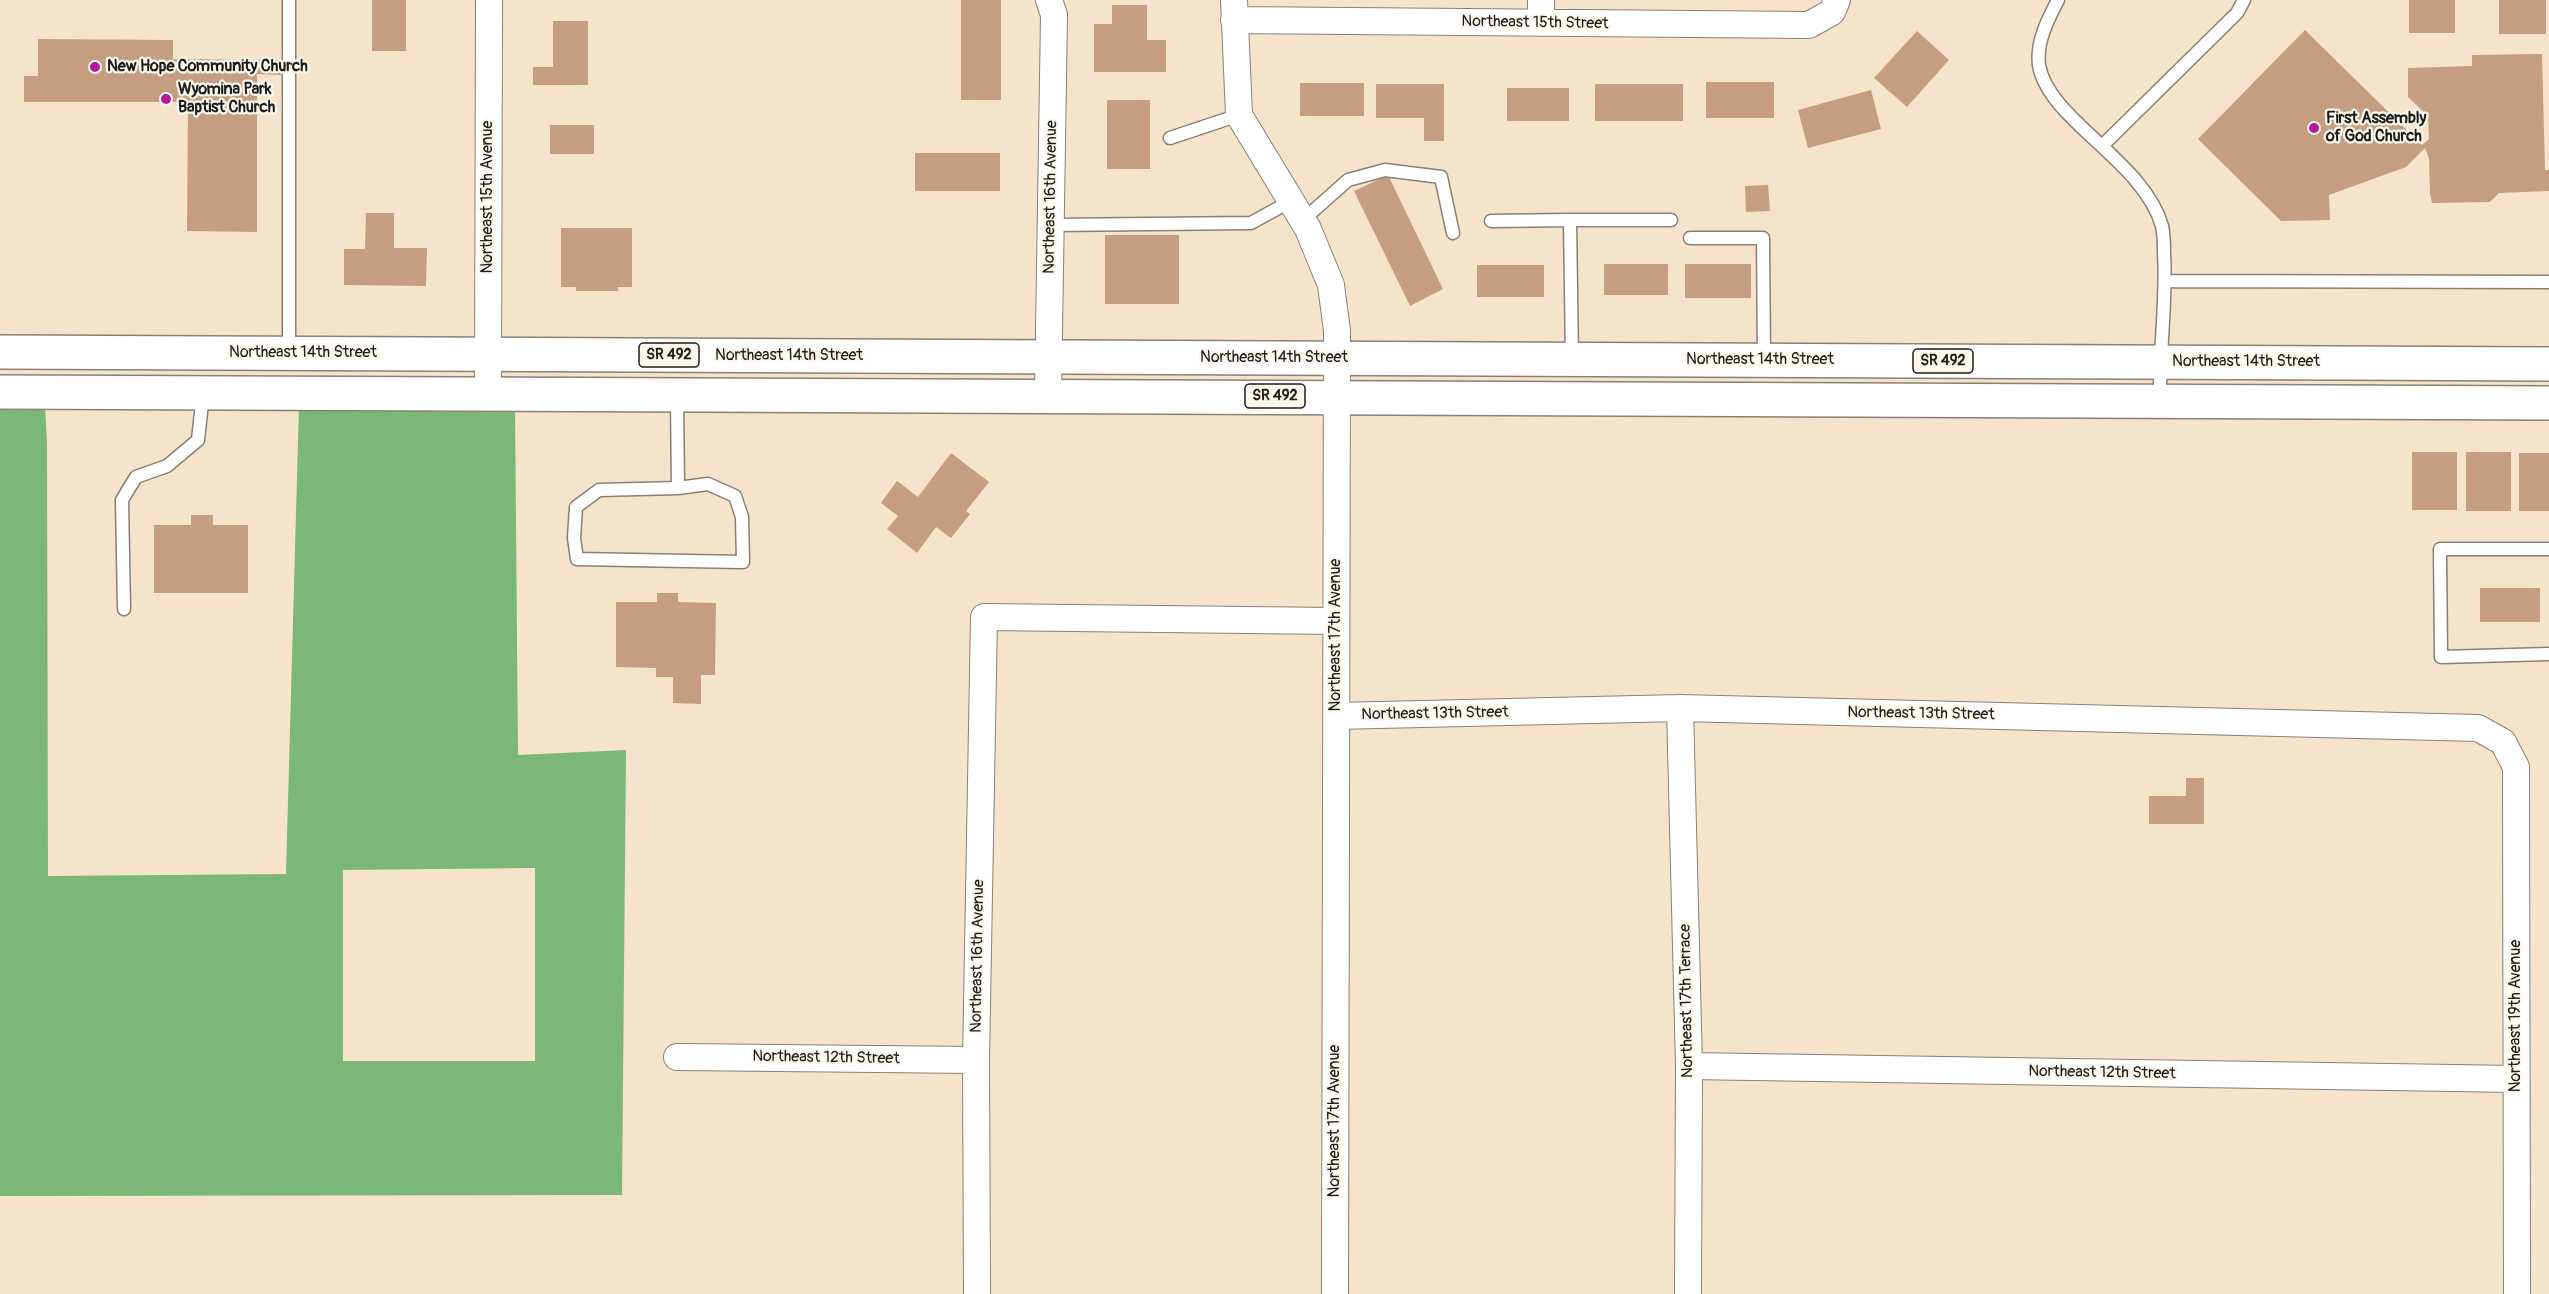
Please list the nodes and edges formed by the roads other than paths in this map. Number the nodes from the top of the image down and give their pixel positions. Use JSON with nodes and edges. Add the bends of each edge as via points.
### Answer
{"nodes":[{"id":1,"x":289,"y":0,"type":"edge"},
{"id":2,"x":489,"y":0,"type":"edge"},
{"id":3,"x":1049,"y":0,"type":"edge"},
{"id":4,"x":2058,"y":0,"type":"edge"},
{"id":5,"x":2244,"y":0,"type":"edge"},
{"id":6,"x":1835,"y":6,"type":"edge"},
{"id":7,"x":1234,"y":10,"type":"edge"},
{"id":8,"x":1541,"y":12,"type":"edge"},
{"id":9,"x":1239,"y":115,"type":"junction"},
{"id":10,"x":1170,"y":138,"type":"dead end"},
{"id":11,"x":2103,"y":145,"type":"junction"},
{"id":12,"x":1297,"y":211,"type":"junction"},
{"id":13,"x":1570,"y":220,"type":"junction"},
{"id":14,"x":1671,"y":220,"type":"dead end"},
{"id":15,"x":1491,"y":221,"type":"dead end"},
{"id":16,"x":1051,"y":225,"type":"junction"},
{"id":17,"x":1453,"y":233,"type":"dead end"},
{"id":18,"x":1690,"y":238,"type":"dead end"},
{"id":19,"x":2166,"y":281,"type":"junction"},
{"id":20,"x":2549,"y":282,"type":"edge"},
{"id":21,"x":0,"y":352,"type":"edge"},
{"id":22,"x":289,"y":353,"type":"junction"},
{"id":23,"x":488,"y":354,"type":"junction"},
{"id":24,"x":1048,"y":357,"type":"junction"},
{"id":25,"x":1337,"y":358,"type":"junction"},
{"id":26,"x":1572,"y":359,"type":"junction"},
{"id":27,"x":1764,"y":360,"type":"junction"},
{"id":28,"x":2159,"y":362,"type":"junction"},
{"id":29,"x":2549,"y":364,"type":"edge"},
{"id":30,"x":0,"y":392,"type":"edge"},
{"id":31,"x":203,"y":393,"type":"junction"},
{"id":32,"x":488,"y":394,"type":"junction"},
{"id":33,"x":677,"y":394,"type":"junction"},
{"id":34,"x":1048,"y":396,"type":"junction"},
{"id":35,"x":1337,"y":397,"type":"junction"},
{"id":36,"x":2160,"y":401,"type":"junction"},
{"id":37,"x":2549,"y":403,"type":"edge"},
{"id":38,"x":678,"y":488,"type":"junction"},
{"id":39,"x":2549,"y":549,"type":"edge"},
{"id":40,"x":124,"y":609,"type":"dead end"},
{"id":41,"x":1335,"y":621,"type":"junction"},
{"id":42,"x":2549,"y":654,"type":"edge"},
{"id":43,"x":1680,"y":708,"type":"junction"},
{"id":44,"x":1336,"y":716,"type":"junction"},
{"id":45,"x":2503,"y":741,"type":"joint"},
{"id":46,"x":677,"y":1057,"type":"dead end"},
{"id":47,"x":976,"y":1060,"type":"junction"},
{"id":48,"x":1689,"y":1066,"type":"junction"},
{"id":49,"x":2516,"y":1079,"type":"junction"},
{"id":50,"x":978,"y":1294,"type":"edge"},
{"id":51,"x":1335,"y":1294,"type":"edge"},
{"id":52,"x":1688,"y":1294,"type":"edge"},
{"id":53,"x":2517,"y":1294,"type":"edge"}],
"edges":[{"from":1,"to":22,"type":"lane"},
{"from":2,"to":23,"type":"street","name":"Northeast 15th Avenue"},
{"from":3,"to":16,"type":"street","name":"Northeast 16th Avenue","via":[[1054,15]]},
{"from":4,"to":11,"type":"lane","via":[[2039,44],[2039,64],[2049,88]]},
{"from":5,"to":11,"type":"lane","via":[[2237,13]]},
{"from":6,"to":8,"type":"street","name":"Northeast 15th Street","via":[[1809,25]]},
{"from":7,"to":8,"type":"street","name":"Northeast 15th Street"},
{"from":7,"to":9,"type":"street","name":"Northeast 17th Avenue"},
{"from":9,"to":10,"type":"lane"},
{"from":9,"to":12,"type":"street","name":"Northeast 17th Avenue"},
{"from":11,"to":19,"type":"lane","via":[[2152,202],[2163,228]]},
{"from":12,"to":16,"type":"lane","via":[[1251,223]]},
{"from":12,"to":17,"type":"lane","via":[[1348,180],[1385,170],[1441,177]]},
{"from":12,"to":25,"type":"street","name":"Northeast 17th Avenue","via":[[1331,285]]},
{"from":13,"to":14,"type":"lane"},
{"from":13,"to":15,"type":"lane"},
{"from":13,"to":26,"type":"lane"},
{"from":16,"to":24,"type":"street","name":"Northeast 16th Avenue"},
{"from":18,"to":27,"type":"lane","via":[[1763,238]]},
{"from":19,"to":20,"type":"lane"},
{"from":19,"to":28,"type":"lane"},
{"from":21,"to":22,"type":"main road","name":"Northeast 14th Street","number":"SR 492"},
{"from":22,"to":23,"type":"main road","name":"Northeast 14th Street","number":"SR 492"},
{"from":23,"to":24,"type":"main road","name":"Northeast 14th Street","number":"SR 492"},
{"from":23,"to":32,"type":"street","name":"Northeast 15th Avenue"},
{"from":24,"to":25,"type":"main road","name":"Northeast 14th Street","number":"SR 492"},
{"from":24,"to":34,"type":"street","name":"Northeast 16th Avenue"},
{"from":25,"to":26,"type":"main road","name":"Northeast 14th Street","number":"SR 492"},
{"from":25,"to":35,"type":"street","name":"Northeast 17th Avenue"},
{"from":26,"to":27,"type":"main road","name":"Northeast 14th Street","number":"SR 492"},
{"from":27,"to":28,"type":"main road","name":"Northeast 14th Street","number":"SR 492"},
{"from":28,"to":29,"type":"main road","name":"Northeast 14th Street","number":"SR 492"},
{"from":28,"to":36,"type":"lane"},
{"from":30,"to":31,"type":"main road","number":"SR 492"},
{"from":31,"to":32,"type":"main road","number":"SR 492"},
{"from":31,"to":40,"type":"lane","via":[[198,440],[167,466],[136,477],[122,500]]},
{"from":32,"to":33,"type":"main road","number":"SR 492"},
{"from":33,"to":34,"type":"main road","number":"SR 492"},
{"from":33,"to":38,"type":"lane"},
{"from":34,"to":35,"type":"main road","number":"SR 492"},
{"from":35,"to":36,"type":"main road","number":"SR 492"},
{"from":35,"to":41,"type":"street","name":"Northeast 17th Avenue"},
{"from":36,"to":37,"type":"main road","number":"SR 492"},
{"from":38,"to":38,"type":"lane","via":[[708,484],[735,496],[742,517],[743,562],[577,559],[576,507],[599,490]]},
{"from":39,"to":42,"type":"lane","via":[[2440,549],[2441,657]]},
{"from":41,"to":44,"type":"street","name":"Northeast 17th Avenue"},
{"from":41,"to":47,"type":"street","name":"Northeast 16th Avenue","via":[[984,617]]},
{"from":43,"to":44,"type":"street","name":"Northeast 13th Street"},
{"from":43,"to":45,"type":"street","name":"Northeast 13th Street","via":[[2478,728]]},
{"from":43,"to":48,"type":"street","name":"Northeast 17th Terrace"},
{"from":44,"to":51,"type":"street","name":"Northeast 17th Avenue"},
{"from":45,"to":49,"type":"street","name":"Northeast 19th Avenue","via":[[2516,767]]},
{"from":46,"to":47,"type":"street","name":"Northeast 12th Street"},
{"from":47,"to":50,"type":"street","name":"Northeast 16th Avenue"},
{"from":48,"to":49,"type":"street","name":"Northeast 12th Street"},
{"from":48,"to":52,"type":"street","name":"Northeast 17th Terrace"},
{"from":49,"to":53,"type":"street","name":"Northeast 19th Avenue"}]}
